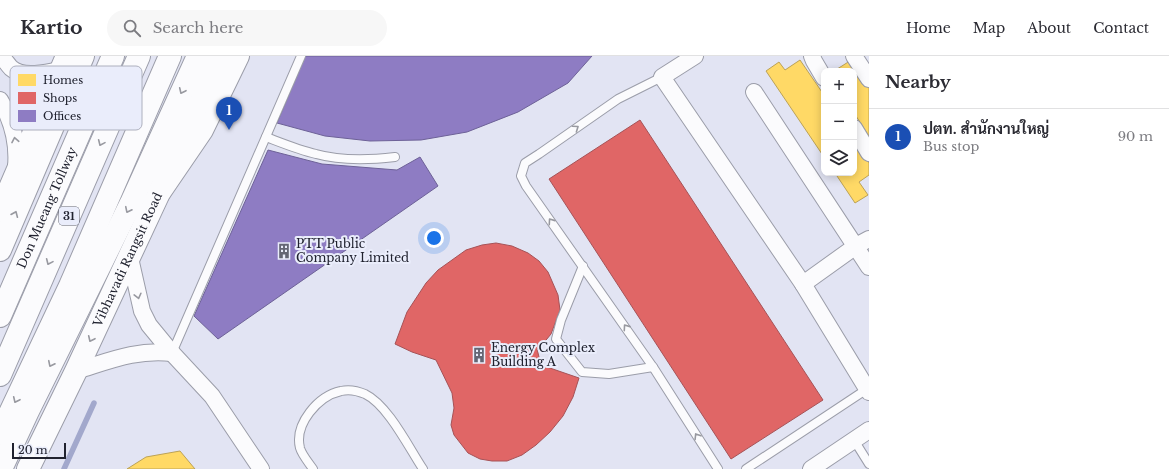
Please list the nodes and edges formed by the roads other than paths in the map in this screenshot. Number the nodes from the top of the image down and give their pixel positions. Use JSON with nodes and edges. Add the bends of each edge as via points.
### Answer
{"nodes":[{"id":1,"x":1,"y":56,"type":"edge"},
{"id":2,"x":83,"y":56,"type":"edge"},
{"id":3,"x":113,"y":56,"type":"edge"},
{"id":4,"x":139,"y":56,"type":"edge"},
{"id":5,"x":170,"y":56,"type":"edge"},
{"id":6,"x":198,"y":56,"type":"edge"},
{"id":7,"x":218,"y":56,"type":"edge"},
{"id":8,"x":238,"y":56,"type":"edge"},
{"id":9,"x":301,"y":56,"type":"edge"},
{"id":10,"x":695,"y":56,"type":"edge"},
{"id":11,"x":812,"y":56,"type":"edge"},
{"id":12,"x":854,"y":56,"type":"edge"},
{"id":13,"x":64,"y":63,"type":"edge"},
{"id":14,"x":54,"y":66,"type":"edge"},
{"id":15,"x":79,"y":66,"type":"edge"},
{"id":16,"x":109,"y":66,"type":"edge"},
{"id":17,"x":135,"y":66,"type":"edge"},
{"id":18,"x":10,"y":67,"type":"edge"},
{"id":19,"x":821,"y":73,"type":"edge"},
{"id":20,"x":662,"y":77,"type":"junction"},
{"id":21,"x":869,"y":79,"type":"edge"},
{"id":22,"x":754,"y":92,"type":"dead end"},
{"id":23,"x":0,"y":100,"type":"edge"},
{"id":24,"x":142,"y":120,"type":"edge"},
{"id":25,"x":10,"y":122,"type":"edge"},
{"id":26,"x":13,"y":130,"type":"edge"},
{"id":27,"x":36,"y":130,"type":"edge"},
{"id":28,"x":51,"y":130,"type":"edge"},
{"id":29,"x":81,"y":130,"type":"edge"},
{"id":30,"x":107,"y":130,"type":"edge"},
{"id":31,"x":138,"y":130,"type":"edge"},
{"id":32,"x":857,"y":133,"type":"edge"},
{"id":33,"x":266,"y":137,"type":"junction"},
{"id":34,"x":869,"y":153,"type":"edge"},
{"id":35,"x":395,"y":157,"type":"dead end"},
{"id":36,"x":15,"y":179,"type":"junction"},
{"id":37,"x":159,"y":193,"type":"junction"},
{"id":38,"x":0,"y":211,"type":"edge"},
{"id":39,"x":862,"y":242,"type":"edge"},
{"id":40,"x":0,"y":250,"type":"edge"},
{"id":41,"x":130,"y":258,"type":"junction"},
{"id":42,"x":583,"y":266,"type":"junction"},
{"id":43,"x":869,"y":267,"type":"edge"},
{"id":44,"x":803,"y":284,"type":"junction"},
{"id":45,"x":0,"y":316,"type":"edge"},
{"id":46,"x":172,"y":353,"type":"junction"},
{"id":47,"x":653,"y":367,"type":"junction"},
{"id":48,"x":76,"y":372,"type":"junction"},
{"id":49,"x":0,"y":375,"type":"edge"},
{"id":50,"x":868,"y":390,"type":"edge"},
{"id":51,"x":869,"y":430,"type":"edge"},
{"id":52,"x":0,"y":434,"type":"edge"},
{"id":53,"x":854,"y":440,"type":"junction"},
{"id":54,"x":869,"y":464,"type":"edge"},
{"id":55,"x":2,"y":469,"type":"edge"},
{"id":56,"x":28,"y":469,"type":"edge"},
{"id":57,"x":261,"y":469,"type":"edge"},
{"id":58,"x":313,"y":469,"type":"edge"},
{"id":59,"x":423,"y":469,"type":"edge"},
{"id":60,"x":718,"y":469,"type":"edge"},
{"id":61,"x":746,"y":469,"type":"edge"},
{"id":62,"x":811,"y":469,"type":"edge"}],
"edges":[{"from":1,"to":18,"type":"street"},
{"from":15,"to":2,"type":"main road","one_way":true},
{"from":3,"to":16,"type":"main road","name":"Don Mueang Tollway","number":"31"},
{"from":4,"to":17,"type":"main road","name":"Don Mueang Tollway","number":"31","one_way":true},
{"from":5,"to":24,"type":"main road","number":"31","one_way":true},
{"from":6,"to":55,"type":"main road","one_way":true,"via":[[131,203]]},
{"from":7,"to":37,"type":"main road"},
{"from":8,"to":37,"type":"main road","name":"Vibhavadi Rangsit Road","via":[[202,130]]},
{"from":9,"to":33,"type":"lane"},
{"from":10,"to":20,"type":"street"},
{"from":11,"to":19,"type":"street"},
{"from":12,"to":21,"type":"street"},
{"from":13,"to":14,"type":"street"},
{"from":42,"to":20,"type":"lane","one_way":true,"via":[[526,186],[521,176],[525,163],[618,99]]},
{"from":20,"to":44,"type":"street"},
{"from":22,"to":39,"type":"street"},
{"from":25,"to":23,"type":"street","one_way":true},
{"from":36,"to":26,"type":"street","one_way":true,"via":[[17,154]]},
{"from":27,"to":36,"type":"main road"},
{"from":40,"to":28,"type":"main road","one_way":true},
{"from":29,"to":45,"type":"main road","name":"Don Mueang Tollway","number":"31"},
{"from":30,"to":49,"type":"main road","name":"Don Mueang Tollway","number":"31","one_way":true},
{"from":31,"to":52,"type":"main road","number":"31","one_way":true,"via":[[70,286]]},
{"from":32,"to":34,"type":"street"},
{"from":33,"to":35,"type":"lane","via":[[316,154],[345,159],[373,160]]},
{"from":33,"to":46,"type":"lane"},
{"from":36,"to":38,"type":"main road"},
{"from":37,"to":41,"type":"main road","name":"Vibhavadi Rangsit Road"},
{"from":39,"to":43,"type":"street"},
{"from":39,"to":44,"type":"street"},
{"from":41,"to":46,"type":"street","one_way":true,"via":[[142,311],[149,325]]},
{"from":41,"to":48,"type":"main road","name":"Vibhavadi Rangsit Road","one_way":true},
{"from":47,"to":42,"type":"lane","one_way":true},
{"from":42,"to":47,"type":"lane","via":[[556,339],[582,372],[609,374]]},
{"from":44,"to":50,"type":"street"},
{"from":46,"to":48,"type":"street","via":[[156,351],[129,355]]},
{"from":46,"to":57,"type":"street","via":[[212,396]]},
{"from":60,"to":47,"type":"lane","one_way":true},
{"from":48,"to":56,"type":"main road","name":"Vibhavadi Rangsit Road"},
{"from":50,"to":61,"type":"lane"},
{"from":51,"to":53,"type":"street"},
{"from":53,"to":54,"type":"lane"},
{"from":53,"to":62,"type":"street"},
{"from":58,"to":59,"type":"lane","via":[[300,449],[301,428],[316,406],[328,397],[341,391],[354,390],[374,400],[392,420]]}]}
